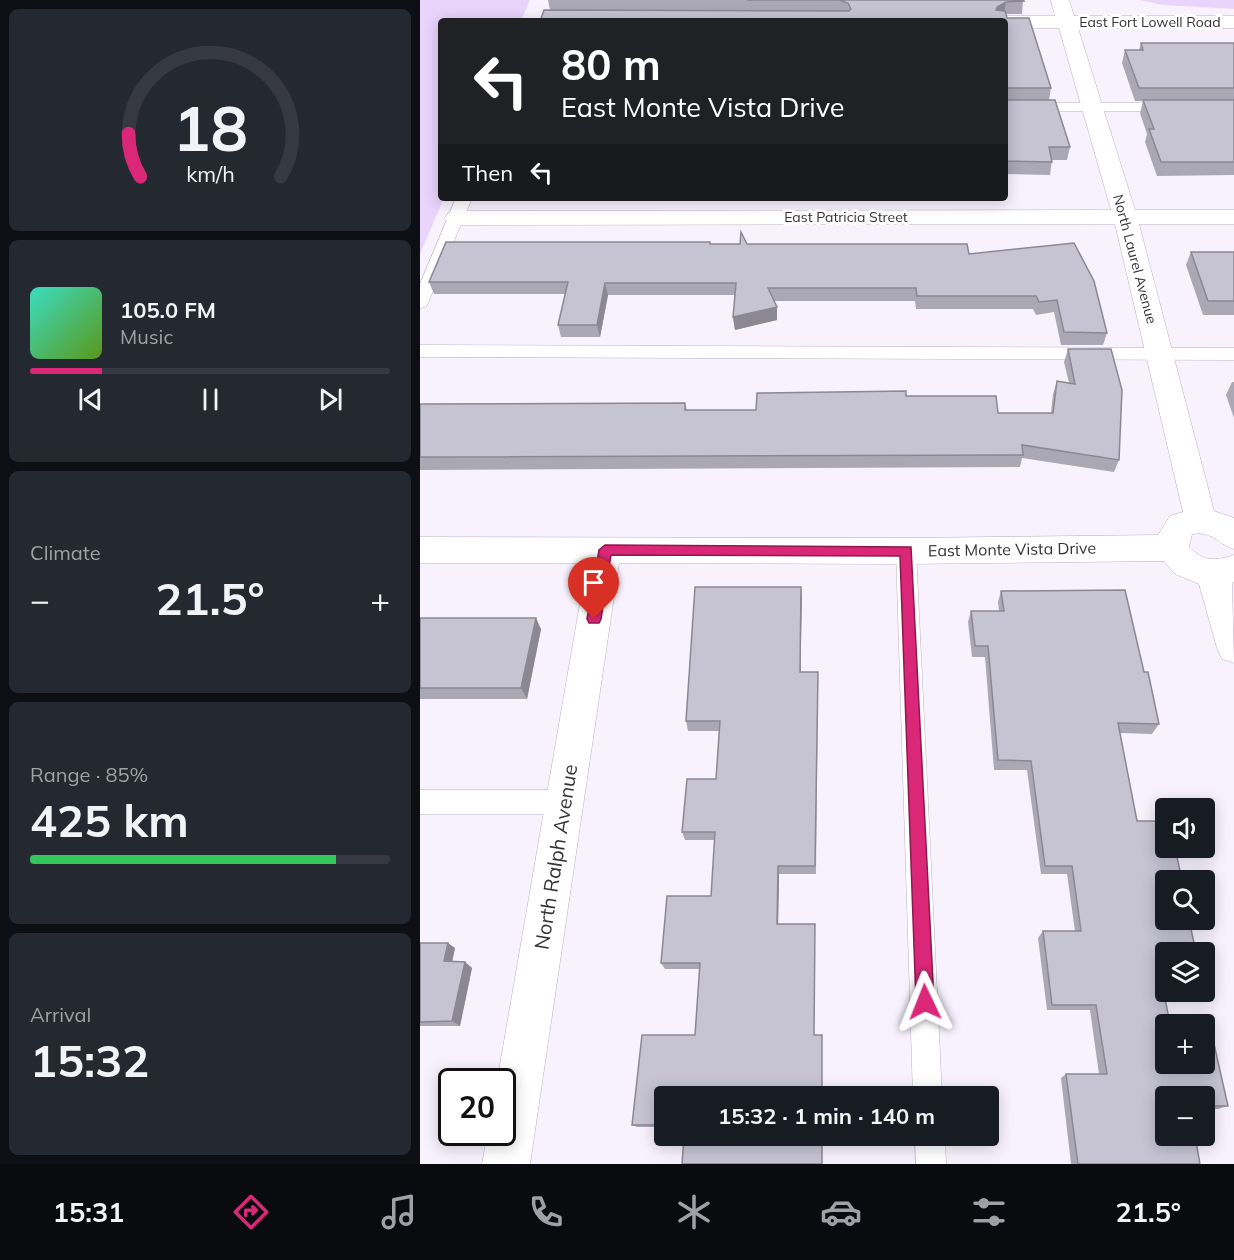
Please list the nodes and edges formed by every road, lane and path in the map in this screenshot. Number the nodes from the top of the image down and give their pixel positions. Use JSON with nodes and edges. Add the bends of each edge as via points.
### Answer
{"nodes":[{"id":1,"x":1063,"y":11,"type":"edge"},
{"id":2,"x":1008,"y":21,"type":"edge"},
{"id":3,"x":1234,"y":22,"type":"edge"},
{"id":4,"x":1008,"y":106,"type":"edge"},
{"id":5,"x":1092,"y":107,"type":"junction"},
{"id":6,"x":1186,"y":107,"type":"edge"},
{"id":7,"x":461,"y":208,"type":"edge"},
{"id":8,"x":1125,"y":217,"type":"junction"},
{"id":9,"x":1234,"y":217,"type":"edge"},
{"id":10,"x":420,"y":303,"type":"edge"},
{"id":11,"x":420,"y":351,"type":"edge"},
{"id":12,"x":1161,"y":354,"type":"junction"},
{"id":13,"x":1234,"y":354,"type":"edge"},
{"id":14,"x":1201,"y":520,"type":"junction"},
{"id":15,"x":1234,"y":537,"type":"edge"},
{"id":16,"x":1172,"y":548,"type":"junction"},
{"id":17,"x":420,"y":550,"type":"edge"},
{"id":18,"x":605,"y":550,"type":"junction"},
{"id":19,"x":906,"y":551,"type":"junction"},
{"id":20,"x":1224,"y":571,"type":"edge"},
{"id":21,"x":1234,"y":648,"type":"edge"},
{"id":22,"x":420,"y":802,"type":"edge"},
{"id":23,"x":564,"y":802,"type":"junction"},
{"id":24,"x":928,"y":1086,"type":"edge"},
{"id":25,"x":930,"y":1146,"type":"edge"},
{"id":26,"x":506,"y":1164,"type":"edge"},
{"id":27,"x":931,"y":1164,"type":"edge"}],
"edges":[{"from":1,"to":2,"type":"street","name":"East Fort Lowell Road"},
{"from":1,"to":3,"type":"street","name":"East Fort Lowell Road"},
{"from":1,"to":5,"type":"street","name":"North Laurel Avenue"},
{"from":4,"to":5,"type":"lane"},
{"from":5,"to":6,"type":"lane"},
{"from":5,"to":8,"type":"street","name":"North Laurel Avenue"},
{"from":7,"to":8,"type":"street","name":"East Patricia Street"},
{"from":7,"to":10,"type":"lane"},
{"from":8,"to":9,"type":"street","name":"East Patricia Street"},
{"from":8,"to":12,"type":"street","name":"North Laurel Avenue"},
{"from":11,"to":12,"type":"lane"},
{"from":12,"to":13,"type":"lane"},
{"from":12,"to":14,"type":"street","name":"North Laurel Avenue"},
{"from":14,"to":15,"type":"street","via":[[1222,526]]},
{"from":14,"to":16,"type":"street","via":[[1181,525],[1172,539]]},
{"from":16,"to":19,"type":"street","name":"East Monte Vista Drive"},
{"from":16,"to":20,"type":"street","via":[[1186,565],[1196,570]]},
{"from":17,"to":18,"type":"street","name":"East Monte Vista Drive"},
{"from":18,"to":19,"type":"street","name":"East Monte Vista Drive"},
{"from":18,"to":23,"type":"street","name":"North Ralph Avenue"},
{"from":19,"to":24,"type":"lane"},
{"from":20,"to":21,"type":"street"},
{"from":22,"to":23,"type":"lane"},
{"from":23,"to":26,"type":"street","name":"North Ralph Avenue"},
{"from":25,"to":27,"type":"lane"}]}
